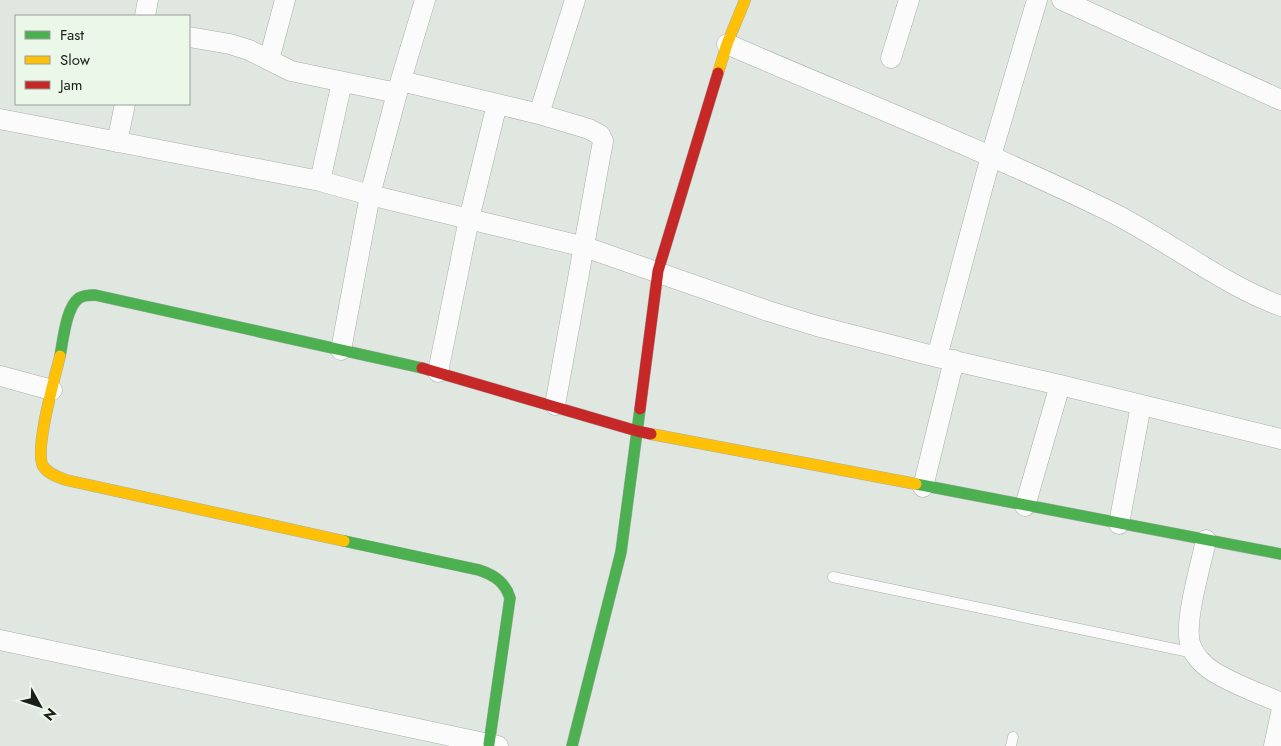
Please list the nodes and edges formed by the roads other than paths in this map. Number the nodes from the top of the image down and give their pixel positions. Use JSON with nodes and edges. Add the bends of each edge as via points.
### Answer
{"nodes":[{"id":1,"x":148,"y":0,"type":"edge"},
{"id":2,"x":285,"y":0,"type":"edge"},
{"id":3,"x":426,"y":0,"type":"edge"},
{"id":4,"x":575,"y":0,"type":"edge"},
{"id":5,"x":745,"y":0,"type":"edge"},
{"id":6,"x":910,"y":0,"type":"edge"},
{"id":7,"x":1037,"y":0,"type":"edge"},
{"id":8,"x":1062,"y":0,"type":"edge"},
{"id":9,"x":145,"y":15,"type":"edge"},
{"id":10,"x":190,"y":37,"type":"edge"},
{"id":11,"x":727,"y":44,"type":"junction"},
{"id":12,"x":891,"y":58,"type":"dead end"},
{"id":13,"x":269,"y":60,"type":"junction"},
{"id":14,"x":342,"y":82,"type":"junction"},
{"id":15,"x":399,"y":87,"type":"junction"},
{"id":16,"x":1281,"y":100,"type":"edge"},
{"id":17,"x":498,"y":104,"type":"junction"},
{"id":18,"x":125,"y":105,"type":"edge"},
{"id":19,"x":539,"y":114,"type":"junction"},
{"id":20,"x":0,"y":119,"type":"edge"},
{"id":21,"x":117,"y":142,"type":"junction"},
{"id":22,"x":990,"y":156,"type":"junction"},
{"id":23,"x":320,"y":181,"type":"junction"},
{"id":24,"x":370,"y":195,"type":"junction"},
{"id":25,"x":469,"y":218,"type":"junction"},
{"id":26,"x":585,"y":247,"type":"junction"},
{"id":27,"x":658,"y":271,"type":"junction"},
{"id":28,"x":1281,"y":306,"type":"edge"},
{"id":29,"x":341,"y":350,"type":"junction"},
{"id":30,"x":946,"y":359,"type":"junction"},
{"id":31,"x":438,"y":372,"type":"junction"},
{"id":32,"x":0,"y":376,"type":"edge"},
{"id":33,"x":1060,"y":385,"type":"junction"},
{"id":34,"x":52,"y":390,"type":"junction"},
{"id":35,"x":555,"y":405,"type":"junction"},
{"id":36,"x":1141,"y":405,"type":"junction"},
{"id":37,"x":637,"y":431,"type":"junction"},
{"id":38,"x":1281,"y":439,"type":"edge"},
{"id":39,"x":923,"y":487,"type":"junction"},
{"id":40,"x":1025,"y":506,"type":"junction"},
{"id":41,"x":1119,"y":524,"type":"junction"},
{"id":42,"x":1206,"y":540,"type":"junction"},
{"id":43,"x":1281,"y":554,"type":"edge"},
{"id":44,"x":833,"y":577,"type":"dead end"},
{"id":45,"x":0,"y":640,"type":"edge"},
{"id":46,"x":1194,"y":653,"type":"junction"},
{"id":47,"x":1281,"y":703,"type":"edge"},
{"id":48,"x":1281,"y":714,"type":"edge"},
{"id":49,"x":494,"y":745,"type":"edge"},
{"id":50,"x":572,"y":746,"type":"edge"},
{"id":51,"x":1274,"y":746,"type":"edge"}],
"edges":[{"from":1,"to":9,"type":"street"},
{"from":2,"to":13,"type":"street"},
{"from":3,"to":15,"type":"street"},
{"from":4,"to":19,"type":"street"},
{"from":5,"to":11,"type":"street"},
{"from":6,"to":12,"type":"street"},
{"from":7,"to":22,"type":"street"},
{"from":8,"to":16,"type":"street"},
{"from":10,"to":13,"type":"street","via":[[230,44]]},
{"from":11,"to":22,"type":"street"},
{"from":11,"to":27,"type":"street"},
{"from":13,"to":14,"type":"street","via":[[291,71]]},
{"from":14,"to":15,"type":"street"},
{"from":14,"to":23,"type":"street"},
{"from":15,"to":17,"type":"street"},
{"from":15,"to":24,"type":"street"},
{"from":17,"to":19,"type":"street"},
{"from":17,"to":25,"type":"street"},
{"from":18,"to":21,"type":"street"},
{"from":19,"to":26,"type":"street","via":[[589,129],[603,140]]},
{"from":20,"to":21,"type":"street"},
{"from":21,"to":23,"type":"street"},
{"from":22,"to":28,"type":"street","via":[[1109,211],[1233,284]]},
{"from":22,"to":30,"type":"street"},
{"from":23,"to":24,"type":"street"},
{"from":24,"to":25,"type":"street"},
{"from":24,"to":29,"type":"street"},
{"from":25,"to":26,"type":"street"},
{"from":25,"to":31,"type":"street"},
{"from":26,"to":27,"type":"street"},
{"from":26,"to":35,"type":"street"},
{"from":27,"to":30,"type":"street","via":[[817,326]]},
{"from":27,"to":37,"type":"street"},
{"from":29,"to":31,"type":"street"},
{"from":29,"to":34,"type":"street","via":[[102,296],[83,296],[71,306]]},
{"from":30,"to":33,"type":"street"},
{"from":30,"to":39,"type":"street"},
{"from":31,"to":35,"type":"street"},
{"from":32,"to":34,"type":"street"},
{"from":33,"to":36,"type":"street"},
{"from":33,"to":40,"type":"street"},
{"from":34,"to":49,"type":"street","via":[[40,458],[42,466],[56,476],[479,570],[497,577],[504,583],[510,598]]},
{"from":35,"to":37,"type":"street"},
{"from":36,"to":38,"type":"street"},
{"from":36,"to":41,"type":"street"},
{"from":37,"to":39,"type":"street"},
{"from":37,"to":50,"type":"street","via":[[621,552]]},
{"from":39,"to":40,"type":"street"},
{"from":40,"to":41,"type":"street"},
{"from":41,"to":42,"type":"street"},
{"from":42,"to":43,"type":"street"},
{"from":42,"to":46,"type":"street","via":[[1189,623]]},
{"from":44,"to":46,"type":"lane"},
{"from":45,"to":49,"type":"street"},
{"from":46,"to":47,"type":"street","via":[[1214,672]]},
{"from":48,"to":51,"type":"street"}]}
